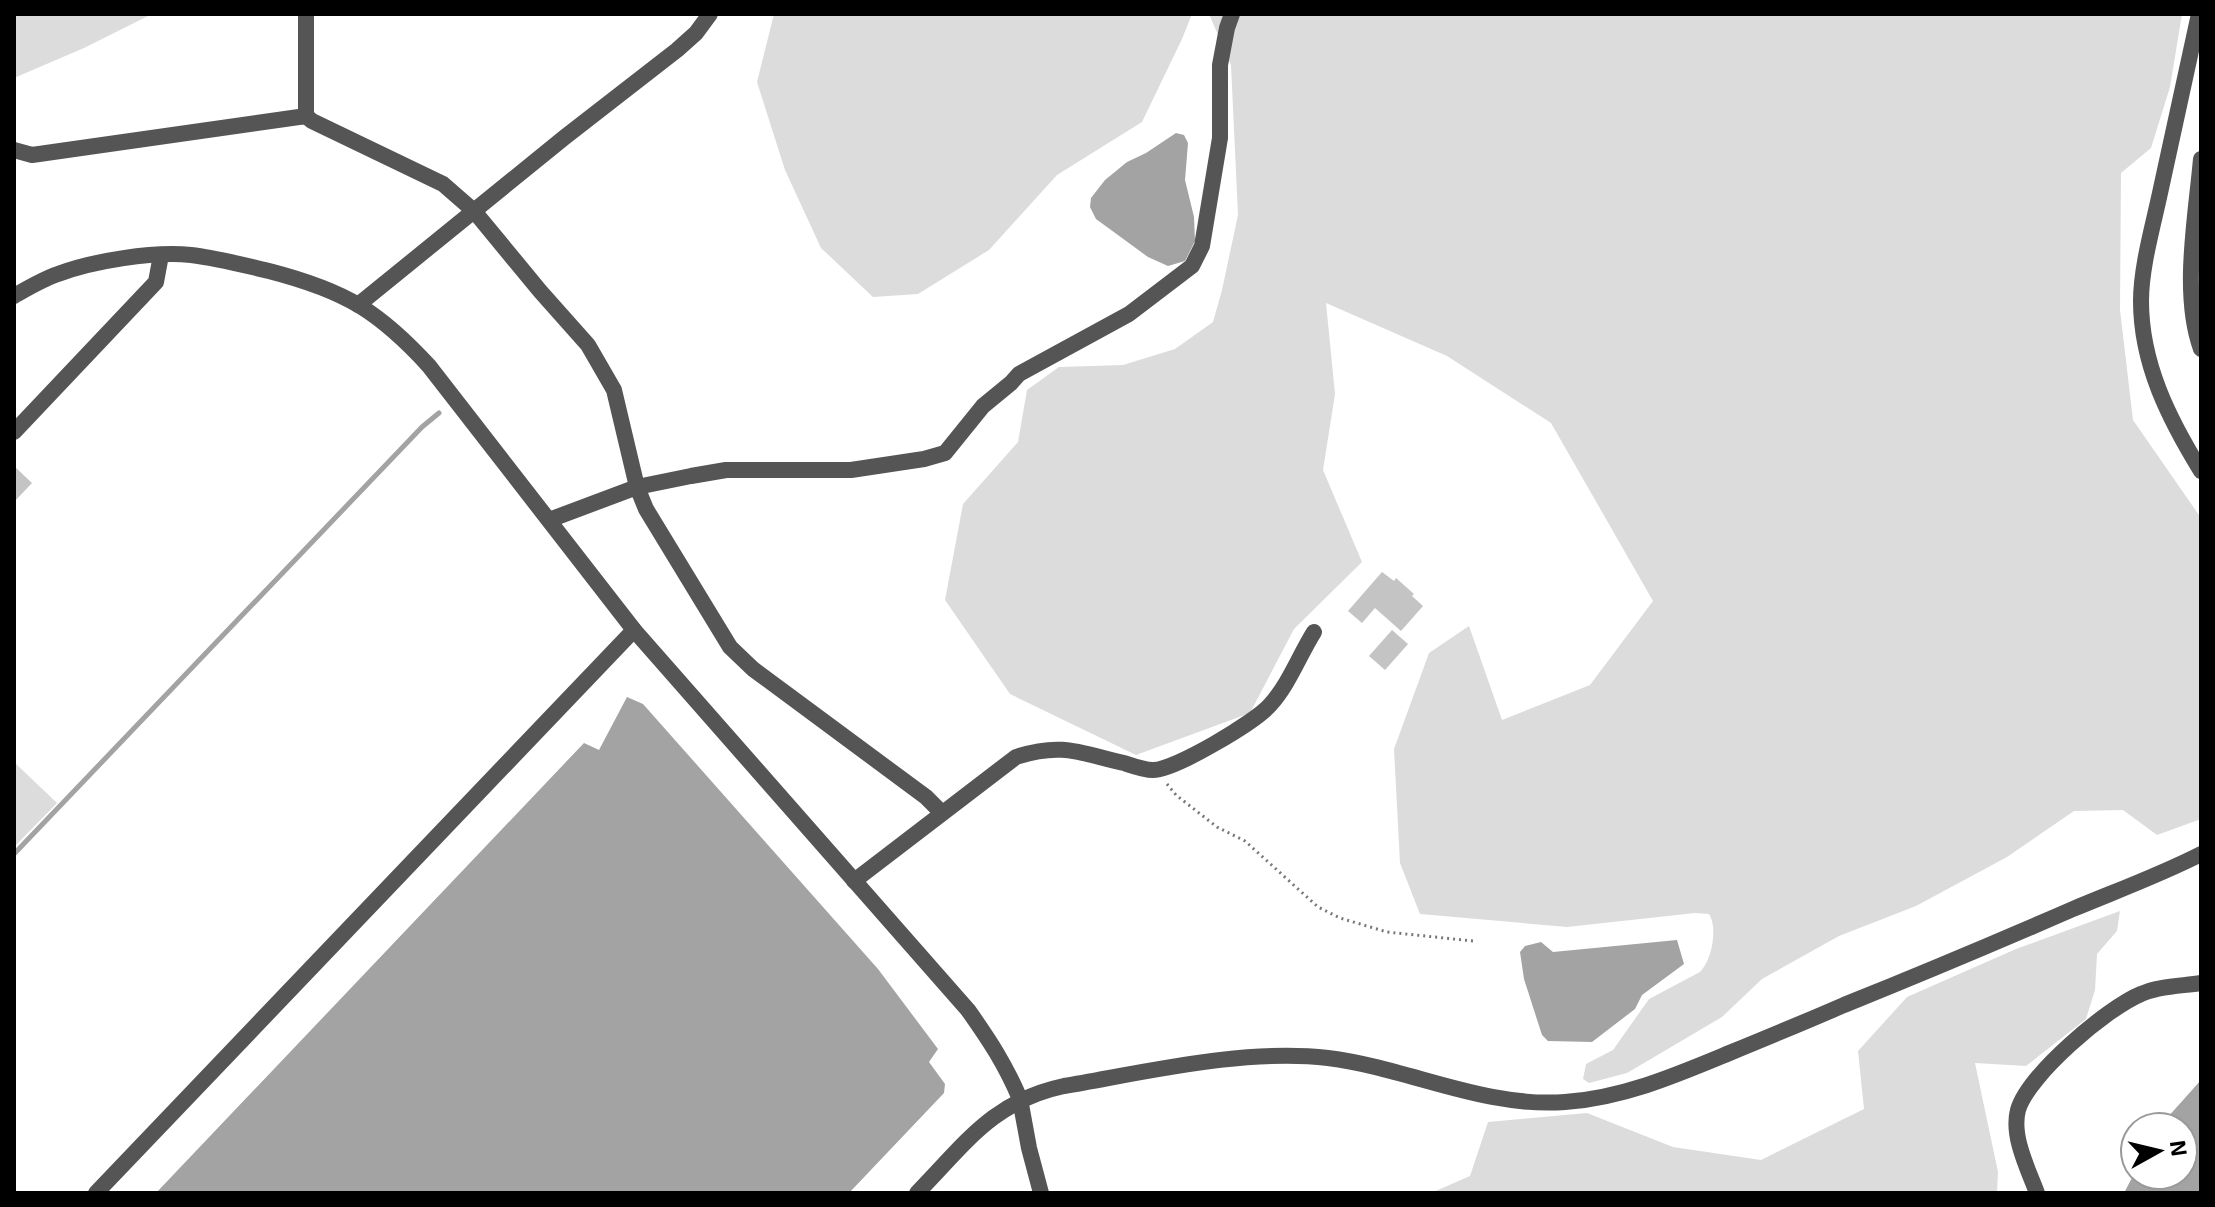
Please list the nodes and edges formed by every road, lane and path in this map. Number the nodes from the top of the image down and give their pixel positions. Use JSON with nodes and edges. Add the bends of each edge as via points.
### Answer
{"nodes":[{"id":1,"x":306,"y":14,"type":"edge"},
{"id":2,"x":710,"y":14,"type":"edge"},
{"id":3,"x":1232,"y":14,"type":"edge"},
{"id":4,"x":2199,"y":14,"type":"edge"},
{"id":5,"x":306,"y":116,"type":"junction"},
{"id":6,"x":14,"y":150,"type":"edge"},
{"id":7,"x":2201,"y":159,"type":"edge"},
{"id":8,"x":474,"y":211,"type":"junction"},
{"id":9,"x":161,"y":255,"type":"junction"},
{"id":10,"x":14,"y":296,"type":"edge"},
{"id":11,"x":358,"y":305,"type":"junction"},
{"id":12,"x":2201,"y":349,"type":"edge"},
{"id":13,"x":14,"y":432,"type":"edge"},
{"id":14,"x":2201,"y":471,"type":"edge"},
{"id":15,"x":637,"y":487,"type":"junction"},
{"id":16,"x":549,"y":520,"type":"junction"},
{"id":17,"x":634,"y":630,"type":"junction"},
{"id":18,"x":1314,"y":632,"type":"dead end"},
{"id":19,"x":1152,"y":770,"type":"junction"},
{"id":20,"x":942,"y":813,"type":"junction"},
{"id":21,"x":2201,"y":854,"type":"edge"},
{"id":22,"x":854,"y":881,"type":"junction"},
{"id":23,"x":1473,"y":941,"type":"dead end"},
{"id":24,"x":2201,"y":983,"type":"edge"},
{"id":25,"x":1020,"y":1099,"type":"junction"},
{"id":26,"x":96,"y":1193,"type":"edge"},
{"id":27,"x":917,"y":1193,"type":"edge"},
{"id":28,"x":1041,"y":1193,"type":"edge"},
{"id":29,"x":2037,"y":1193,"type":"edge"}],
"edges":[{"from":1,"to":5,"type":"street"},
{"from":2,"to":8,"type":"street","via":[[677,50]]},
{"from":3,"to":15,"type":"street","via":[[1220,65],[1220,138],[1202,246],[1192,266],[1177,278],[1108,327],[1019,374],[983,406],[945,453],[851,470],[726,470]]},
{"from":4,"to":14,"type":"street","via":[[2141,300],[2155,382]]},
{"from":5,"to":6,"type":"street","via":[[32,155]]},
{"from":5,"to":8,"type":"street","via":[[443,184]]},
{"from":7,"to":12,"type":"street","via":[[2192,270],[2192,307]]},
{"from":8,"to":11,"type":"street"},
{"from":8,"to":15,"type":"street","via":[[588,345],[614,390]]},
{"from":9,"to":10,"type":"street","via":[[57,274]]},
{"from":9,"to":11,"type":"street","via":[[215,258],[263,270],[320,286]]},
{"from":9,"to":13,"type":"street","via":[[156,282]]},
{"from":11,"to":16,"type":"street","via":[[429,366]]},
{"from":15,"to":16,"type":"street"},
{"from":15,"to":20,"type":"street","via":[[730,647]]},
{"from":16,"to":17,"type":"street"},
{"from":17,"to":22,"type":"street"},
{"from":17,"to":26,"type":"street"},
{"from":18,"to":19,"type":"street","via":[[1283,688],[1257,717],[1180,762]]},
{"from":19,"to":20,"type":"street","via":[[1069,750],[1037,750],[1016,757]]},
{"from":19,"to":23,"type":"path","via":[[1217,827],[1245,841],[1318,907],[1387,932]]},
{"from":20,"to":22,"type":"street"},
{"from":21,"to":25,"type":"street","via":[[1685,1071],[1613,1095],[1566,1102],[1509,1100],[1355,1062],[1275,1056],[1064,1086]]},
{"from":22,"to":25,"type":"street","via":[[968,1010],[1000,1055]]},
{"from":24,"to":29,"type":"street","via":[[2144,992],[2117,1005],[2041,1072],[2018,1112],[2017,1136]]},
{"from":25,"to":27,"type":"street","via":[[984,1124]]},
{"from":25,"to":28,"type":"street"}]}
